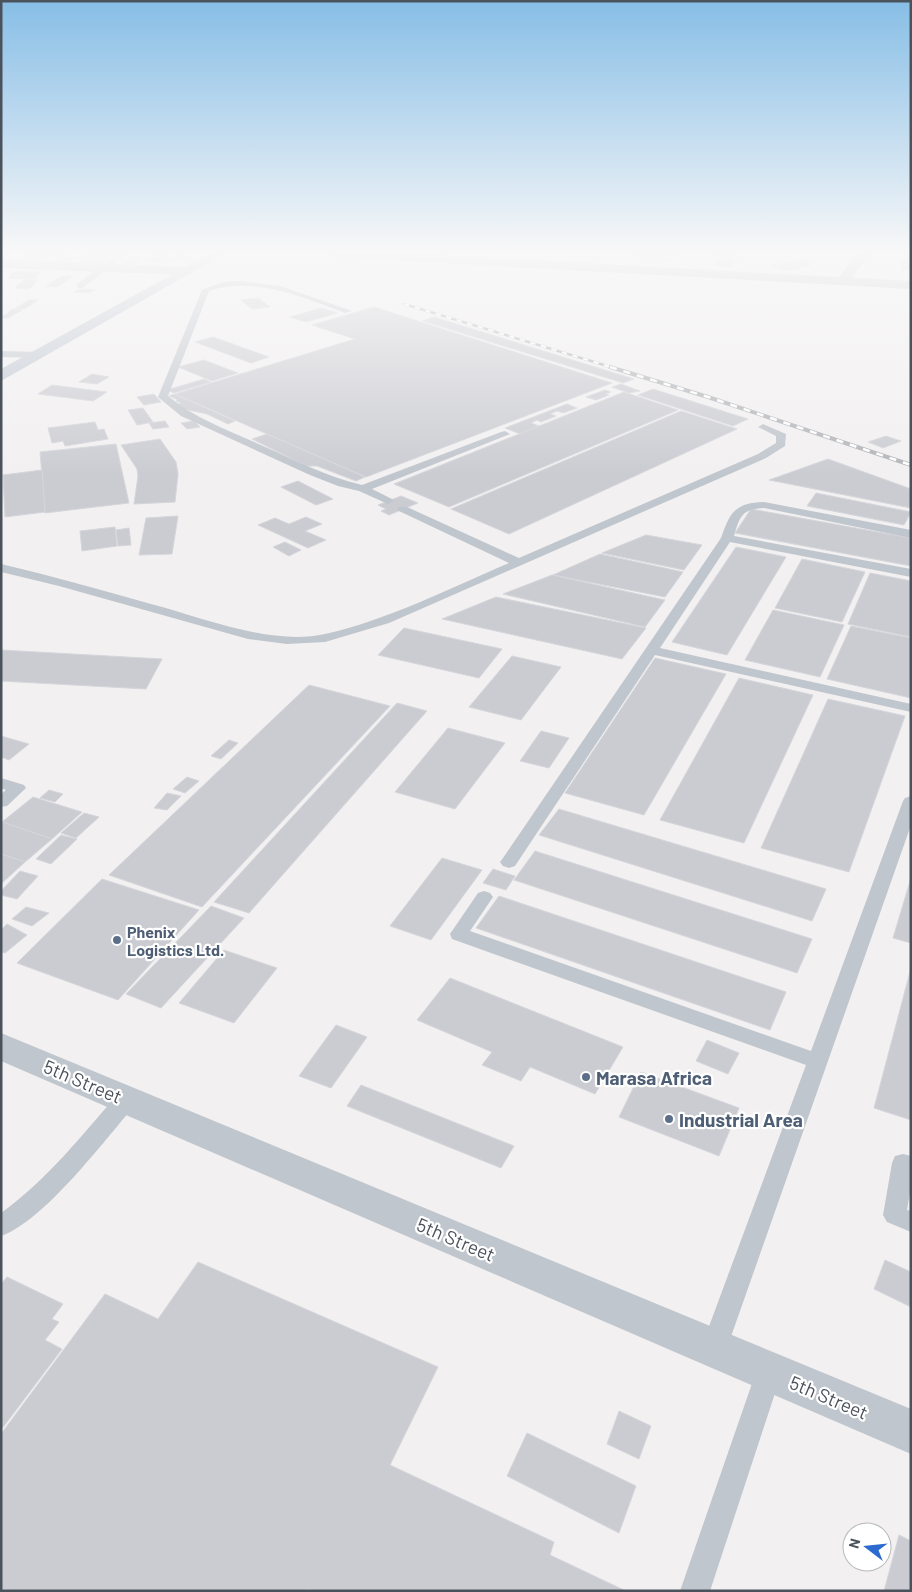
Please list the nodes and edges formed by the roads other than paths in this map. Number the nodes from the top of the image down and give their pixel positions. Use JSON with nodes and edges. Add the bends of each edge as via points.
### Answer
{"nodes":[{"id":1,"x":89,"y":327,"type":"edge"},
{"id":2,"x":191,"y":327,"type":"edge"},
{"id":3,"x":1,"y":354,"type":"edge"},
{"id":4,"x":40,"y":355,"type":"junction"},
{"id":5,"x":1,"y":376,"type":"edge"},
{"id":6,"x":763,"y":428,"type":"dead end"},
{"id":7,"x":505,"y":434,"type":"dead end"},
{"id":8,"x":363,"y":489,"type":"junction"},
{"id":9,"x":388,"y":501,"type":"dead end"},
{"id":10,"x":404,"y":509,"type":"dead end"},
{"id":11,"x":911,"y":534,"type":"edge"},
{"id":12,"x":727,"y":538,"type":"junction"},
{"id":13,"x":519,"y":563,"type":"junction"},
{"id":14,"x":1,"y":568,"type":"edge"},
{"id":15,"x":911,"y":573,"type":"edge"},
{"id":16,"x":652,"y":650,"type":"junction"},
{"id":17,"x":911,"y":708,"type":"edge"},
{"id":18,"x":1,"y":783,"type":"edge"},
{"id":19,"x":911,"y":801,"type":"edge"},
{"id":20,"x":1,"y":802,"type":"edge"},
{"id":21,"x":509,"y":862,"type":"dead end"},
{"id":22,"x":484,"y":897,"type":"dead end"},
{"id":23,"x":1,"y":1046,"type":"edge"},
{"id":24,"x":817,"y":1061,"type":"junction"},
{"id":25,"x":127,"y":1099,"type":"junction"},
{"id":26,"x":903,"y":1163,"type":"dead end"},
{"id":27,"x":911,"y":1222,"type":"edge"},
{"id":28,"x":1,"y":1226,"type":"edge"},
{"id":29,"x":714,"y":1348,"type":"junction"},
{"id":30,"x":769,"y":1372,"type":"junction"},
{"id":31,"x":911,"y":1432,"type":"edge"},
{"id":32,"x":695,"y":1591,"type":"edge"}],
"edges":[{"from":1,"to":4,"type":"main road"},
{"from":2,"to":8,"type":"lane","via":[[163,397],[184,414],[314,473]]},
{"from":3,"to":4,"type":"lane"},
{"from":4,"to":5,"type":"main road"},
{"from":6,"to":13,"type":"lane","via":[[781,434],[781,444],[762,456]]},
{"from":7,"to":8,"type":"lane"},
{"from":8,"to":9,"type":"lane"},
{"from":10,"to":13,"type":"lane"},
{"from":11,"to":12,"type":"lane","via":[[764,505],[748,505],[734,518]]},
{"from":12,"to":15,"type":"lane"},
{"from":12,"to":16,"type":"lane"},
{"from":13,"to":14,"type":"lane","via":[[384,620],[325,638],[287,640],[248,635]]},
{"from":16,"to":17,"type":"lane"},
{"from":16,"to":21,"type":"lane"},
{"from":18,"to":20,"type":"lane","via":[[18,788]]},
{"from":19,"to":24,"type":"lane"},
{"from":22,"to":24,"type":"lane","via":[[459,934]]},
{"from":23,"to":25,"type":"street","name":"5th Street"},
{"from":24,"to":29,"type":"lane"},
{"from":25,"to":28,"type":"lane","via":[[36,1198]]},
{"from":25,"to":29,"type":"street","name":"5th Street"},
{"from":26,"to":27,"type":"lane","via":[[895,1215]]},
{"from":29,"to":30,"type":"street","name":"5th Street"},
{"from":30,"to":31,"type":"street","name":"5th Street"},
{"from":30,"to":32,"type":"lane"}]}
